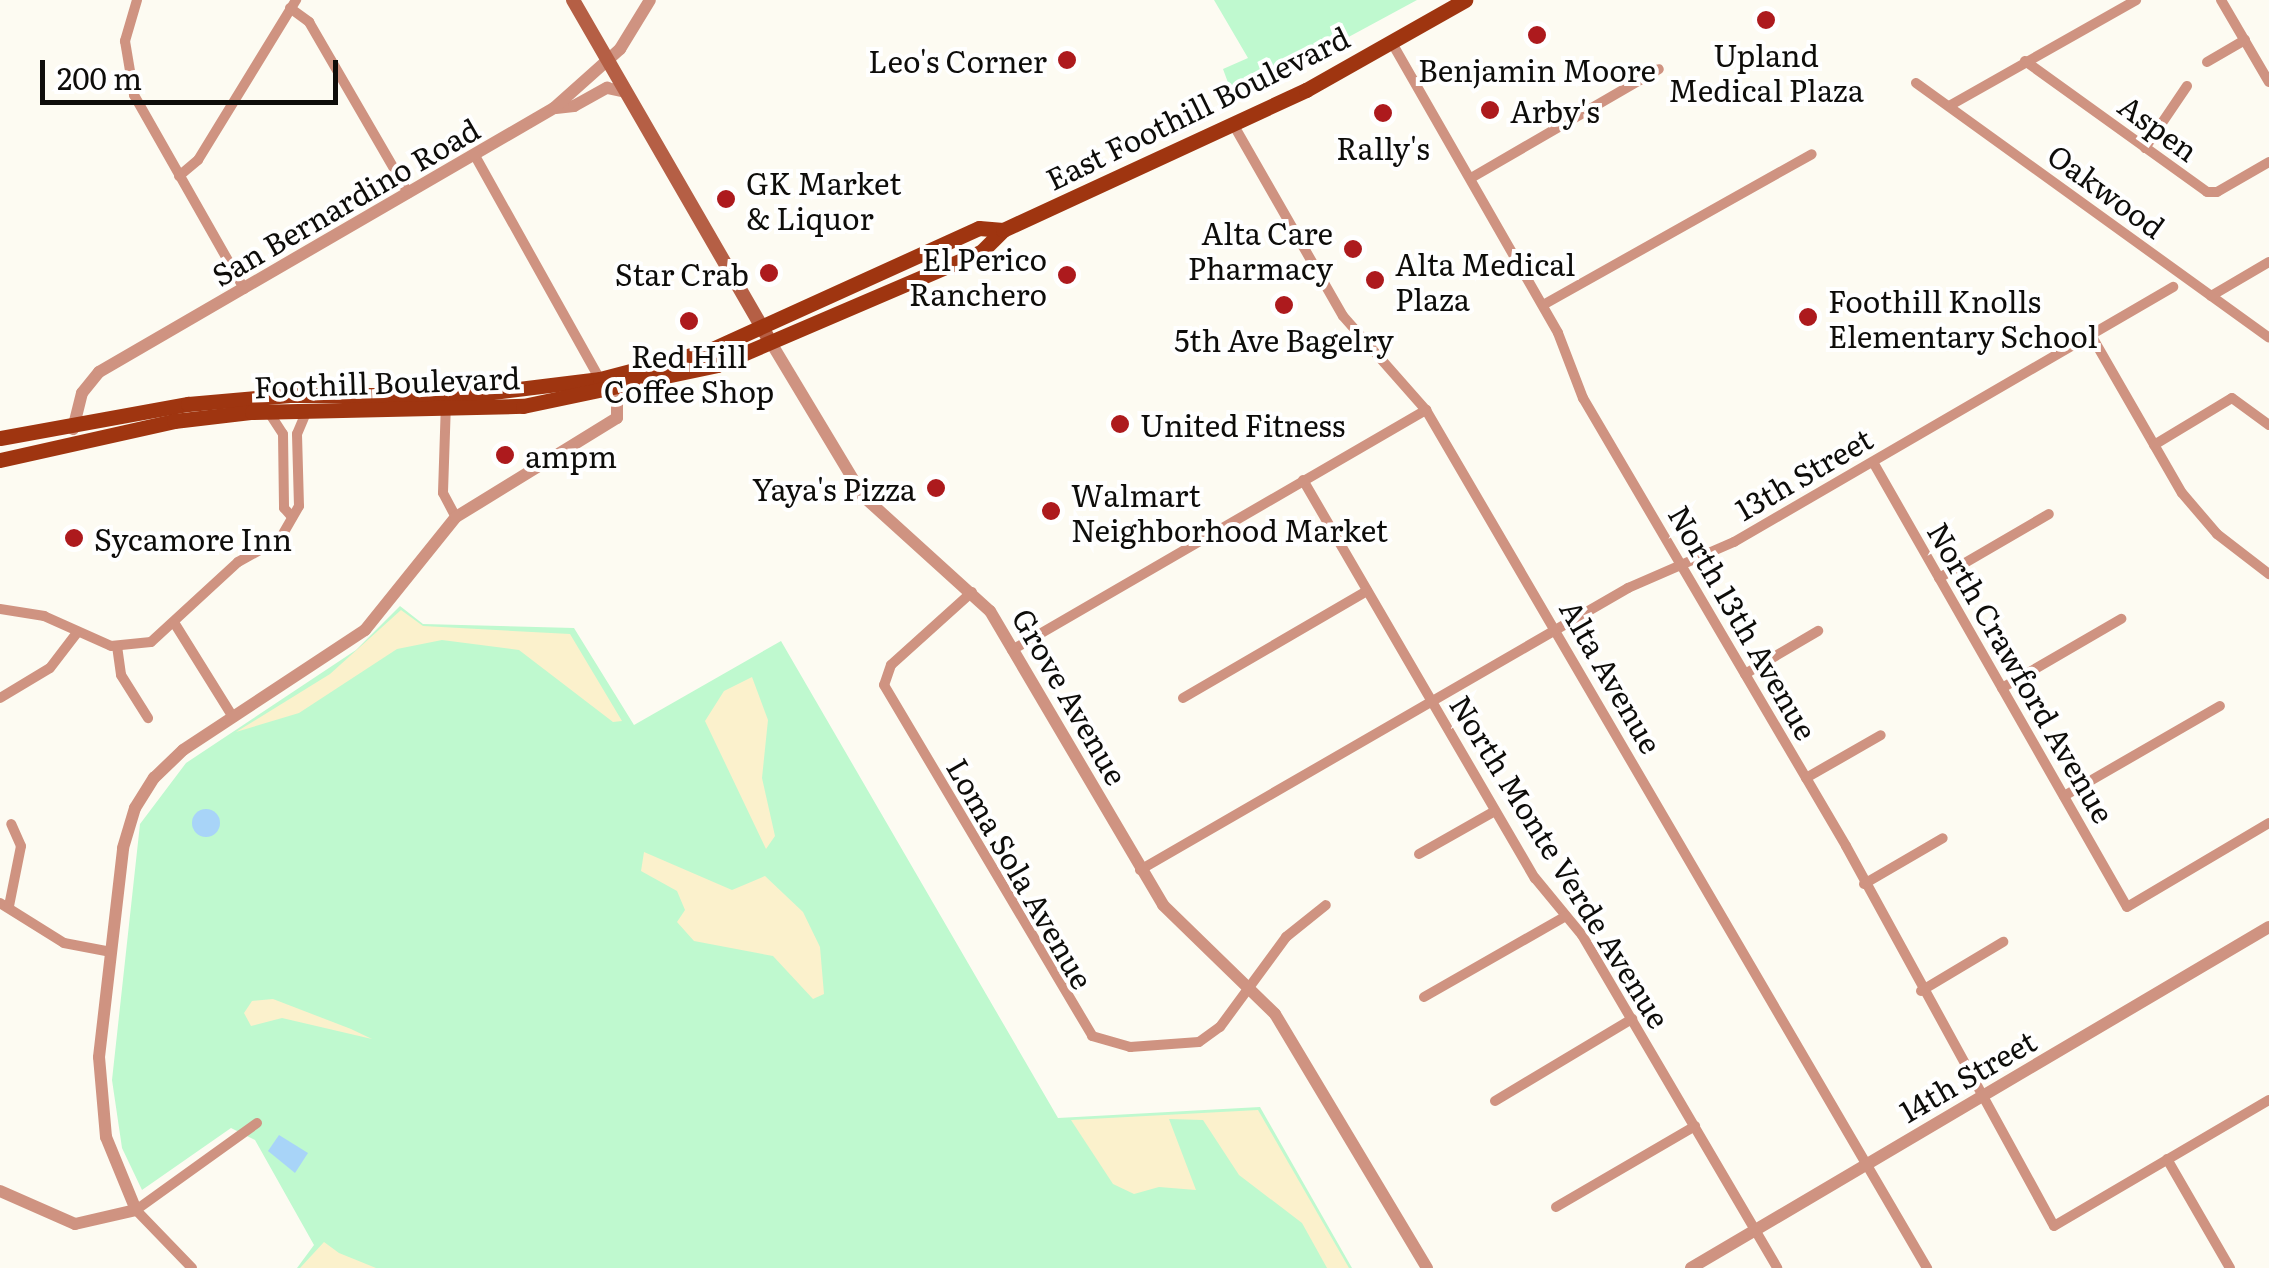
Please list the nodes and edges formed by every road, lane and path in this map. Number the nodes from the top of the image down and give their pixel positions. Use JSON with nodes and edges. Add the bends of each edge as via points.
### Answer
{"nodes":[{"id":1,"x":137,"y":0,"type":"edge"},
{"id":2,"x":573,"y":0,"type":"edge"},
{"id":3,"x":650,"y":0,"type":"edge"},
{"id":4,"x":1465,"y":0,"type":"edge"},
{"id":5,"x":2136,"y":0,"type":"edge"},
{"id":6,"x":2221,"y":0,"type":"edge"},
{"id":7,"x":293,"y":4,"type":"edge"},
{"id":8,"x":2244,"y":40,"type":"junction"},
{"id":9,"x":1392,"y":43,"type":"junction"},
{"id":10,"x":2025,"y":61,"type":"junction"},
{"id":11,"x":608,"y":62,"type":"junction"},
{"id":12,"x":2207,"y":62,"type":"dead end"},
{"id":13,"x":1659,"y":69,"type":"dead end"},
{"id":14,"x":2269,"y":82,"type":"edge"},
{"id":15,"x":1916,"y":83,"type":"dead end"},
{"id":16,"x":2187,"y":86,"type":"dead end"},
{"id":17,"x":626,"y":92,"type":"junction"},
{"id":18,"x":1948,"y":106,"type":"junction"},
{"id":19,"x":554,"y":108,"type":"junction"},
{"id":20,"x":1233,"y":124,"type":"junction"},
{"id":21,"x":2145,"y":148,"type":"junction"},
{"id":22,"x":474,"y":154,"type":"junction"},
{"id":23,"x":1812,"y":154,"type":"dead end"},
{"id":24,"x":2269,"y":162,"type":"edge"},
{"id":25,"x":180,"y":176,"type":"junction"},
{"id":26,"x":1471,"y":178,"type":"junction"},
{"id":27,"x":408,"y":193,"type":"junction"},
{"id":28,"x":1002,"y":230,"type":"junction"},
{"id":29,"x":2269,"y":262,"type":"edge"},
{"id":30,"x":2173,"y":287,"type":"dead end"},
{"id":31,"x":244,"y":288,"type":"junction"},
{"id":32,"x":2211,"y":296,"type":"junction"},
{"id":33,"x":1543,"y":306,"type":"junction"},
{"id":34,"x":763,"y":328,"type":"junction"},
{"id":35,"x":2091,"y":335,"type":"junction"},
{"id":36,"x":2269,"y":338,"type":"edge"},
{"id":37,"x":773,"y":346,"type":"junction"},
{"id":38,"x":600,"y":379,"type":"junction"},
{"id":39,"x":617,"y":391,"type":"junction"},
{"id":40,"x":446,"y":402,"type":"junction"},
{"id":41,"x":307,"y":410,"type":"junction"},
{"id":42,"x":1426,"y":410,"type":"junction"},
{"id":43,"x":268,"y":411,"type":"junction"},
{"id":44,"x":74,"y":422,"type":"junction"},
{"id":45,"x":2269,"y":426,"type":"edge"},
{"id":46,"x":283,"y":434,"type":"junction"},
{"id":47,"x":297,"y":434,"type":"junction"},
{"id":48,"x":0,"y":438,"type":"edge"},
{"id":49,"x":71,"y":440,"type":"junction"},
{"id":50,"x":2154,"y":445,"type":"junction"},
{"id":51,"x":0,"y":460,"type":"edge"},
{"id":52,"x":1873,"y":462,"type":"junction"},
{"id":53,"x":1303,"y":480,"type":"junction"},
{"id":54,"x":298,"y":493,"type":"junction"},
{"id":55,"x":284,"y":494,"type":"junction"},
{"id":56,"x":2049,"y":514,"type":"dead end"},
{"id":57,"x":292,"y":517,"type":"junction"},
{"id":58,"x":456,"y":518,"type":"junction"},
{"id":59,"x":1680,"y":562,"type":"junction"},
{"id":60,"x":2269,"y":574,"type":"edge"},
{"id":61,"x":1939,"y":578,"type":"junction"},
{"id":62,"x":1367,"y":591,"type":"junction"},
{"id":63,"x":972,"y":592,"type":"junction"},
{"id":64,"x":0,"y":608,"type":"edge"},
{"id":65,"x":2121,"y":619,"type":"dead end"},
{"id":66,"x":175,"y":624,"type":"junction"},
{"id":67,"x":1556,"y":630,"type":"junction"},
{"id":68,"x":1818,"y":631,"type":"dead end"},
{"id":69,"x":76,"y":634,"type":"junction"},
{"id":70,"x":117,"y":646,"type":"junction"},
{"id":71,"x":1012,"y":650,"type":"junction"},
{"id":72,"x":1745,"y":674,"type":"junction"},
{"id":73,"x":2002,"y":688,"type":"junction"},
{"id":74,"x":0,"y":698,"type":"edge"},
{"id":75,"x":1182,"y":698,"type":"dead end"},
{"id":76,"x":1433,"y":703,"type":"junction"},
{"id":77,"x":2220,"y":706,"type":"dead end"},
{"id":78,"x":233,"y":717,"type":"junction"},
{"id":79,"x":148,"y":718,"type":"dead end"},
{"id":80,"x":1880,"y":735,"type":"dead end"},
{"id":81,"x":1806,"y":778,"type":"junction"},
{"id":82,"x":2064,"y":796,"type":"junction"},
{"id":83,"x":1495,"y":810,"type":"junction"},
{"id":84,"x":2269,"y":823,"type":"edge"},
{"id":85,"x":11,"y":824,"type":"dead end"},
{"id":86,"x":1942,"y":838,"type":"dead end"},
{"id":87,"x":1419,"y":854,"type":"dead end"},
{"id":88,"x":1140,"y":870,"type":"junction"},
{"id":89,"x":1864,"y":884,"type":"junction"},
{"id":90,"x":4,"y":904,"type":"edge"},
{"id":91,"x":1326,"y":906,"type":"dead end"},
{"id":92,"x":1566,"y":916,"type":"junction"},
{"id":93,"x":2269,"y":927,"type":"edge"},
{"id":94,"x":2003,"y":942,"type":"dead end"},
{"id":95,"x":111,"y":952,"type":"junction"},
{"id":96,"x":1248,"y":988,"type":"junction"},
{"id":97,"x":1920,"y":991,"type":"junction"},
{"id":98,"x":1424,"y":998,"type":"dead end"},
{"id":99,"x":1632,"y":1019,"type":"junction"},
{"id":100,"x":1980,"y":1096,"type":"junction"},
{"id":101,"x":2269,"y":1100,"type":"edge"},
{"id":102,"x":1495,"y":1101,"type":"dead end"},
{"id":103,"x":257,"y":1123,"type":"dead end"},
{"id":104,"x":1695,"y":1126,"type":"junction"},
{"id":105,"x":2167,"y":1160,"type":"junction"},
{"id":106,"x":1865,"y":1163,"type":"junction"},
{"id":107,"x":0,"y":1191,"type":"edge"},
{"id":108,"x":1556,"y":1207,"type":"dead end"},
{"id":109,"x":136,"y":1210,"type":"junction"},
{"id":110,"x":1755,"y":1230,"type":"junction"},
{"id":111,"x":192,"y":1268,"type":"edge"},
{"id":112,"x":1427,"y":1268,"type":"edge"},
{"id":113,"x":1691,"y":1268,"type":"edge"},
{"id":114,"x":1777,"y":1268,"type":"edge"},
{"id":115,"x":1927,"y":1268,"type":"edge"},
{"id":116,"x":2230,"y":1268,"type":"edge"}],
"edges":[{"from":1,"to":25,"type":"street","via":[[125,41],[129,80]]},
{"from":2,"to":11,"type":"main road","name":"Grove Avenue"},
{"from":3,"to":11,"type":"street","name":"San Bernardino Road"},
{"from":4,"to":9,"type":"main road","name":"East Foothill Boulevard"},
{"from":5,"to":10,"type":"street"},
{"from":6,"to":8,"type":"street"},
{"from":7,"to":25,"type":"street","via":[[198,160]]},
{"from":7,"to":27,"type":"street"},
{"from":8,"to":12,"type":"street"},
{"from":8,"to":14,"type":"street"},
{"from":9,"to":20,"type":"main road","name":"East Foothill Boulevard"},
{"from":9,"to":26,"type":"street","name":"North 13th Avenue"},
{"from":10,"to":18,"type":"street"},
{"from":10,"to":21,"type":"street","name":"Aspen"},
{"from":11,"to":17,"type":"main road","name":"Grove Avenue"},
{"from":11,"to":19,"type":"street","name":"San Bernardino Road"},
{"from":13,"to":26,"type":"street"},
{"from":15,"to":18,"type":"street","name":"Oakwood"},
{"from":16,"to":21,"type":"street"},
{"from":17,"to":19,"type":"street","via":[[607,88],[574,106]]},
{"from":17,"to":34,"type":"main road","name":"Grove Avenue"},
{"from":18,"to":32,"type":"street","name":"Oakwood"},
{"from":19,"to":22,"type":"street","name":"San Bernardino Road"},
{"from":20,"to":28,"type":"main road","name":"East Foothill Boulevard"},
{"from":20,"to":42,"type":"street","name":"Alta Avenue","via":[[1343,316]]},
{"from":21,"to":24,"type":"street","name":"Aspen","via":[[2212,193]]},
{"from":22,"to":27,"type":"street","name":"San Bernardino Road"},
{"from":22,"to":38,"type":"street"},
{"from":23,"to":33,"type":"street"},
{"from":25,"to":31,"type":"street"},
{"from":26,"to":33,"type":"street","name":"North 13th Avenue"},
{"from":27,"to":31,"type":"street","name":"San Bernardino Road"},
{"from":28,"to":34,"type":"main road","name":"East Foothill Boulevard","via":[[980,228]]},
{"from":28,"to":37,"type":"main road","name":"East Foothill Boulevard","via":[[981,252]]},
{"from":29,"to":32,"type":"street"},
{"from":30,"to":35,"type":"street","name":"13th Street"},
{"from":31,"to":44,"type":"street","name":"San Bernardino Road","via":[[99,372],[82,393]]},
{"from":32,"to":36,"type":"street","name":"Oakwood"},
{"from":33,"to":59,"type":"street","name":"North 13th Avenue","via":[[1583,398]]},
{"from":34,"to":37,"type":"main road","name":"Grove Avenue"},
{"from":34,"to":38,"type":"main road","name":"Foothill Boulevard","via":[[710,350]]},
{"from":35,"to":50,"type":"street"},
{"from":35,"to":52,"type":"street","name":"13th Street"},
{"from":37,"to":39,"type":"main road","name":"Foothill Boulevard"},
{"from":37,"to":63,"type":"street","name":"Grove Avenue","via":[[862,496]]},
{"from":38,"to":40,"type":"main road","name":"Foothill Boulevard"},
{"from":39,"to":40,"type":"main road","name":"Foothill Boulevard"},
{"from":39,"to":58,"type":"street","via":[[620,412],[611,423]]},
{"from":40,"to":41,"type":"main road","name":"Foothill Boulevard"},
{"from":40,"to":44,"type":"main road","name":"Foothill Boulevard","via":[[261,397]]},
{"from":40,"to":58,"type":"street","via":[[443,493]]},
{"from":41,"to":43,"type":"main road","name":"Foothill Boulevard"},
{"from":41,"to":47,"type":"street"},
{"from":42,"to":53,"type":"street"},
{"from":42,"to":67,"type":"street","name":"Alta Avenue"},
{"from":43,"to":46,"type":"street"},
{"from":43,"to":49,"type":"main road","name":"Foothill Boulevard"},
{"from":44,"to":48,"type":"main road","name":"Foothill Boulevard"},
{"from":44,"to":49,"type":"street","name":"San Bernardino Road"},
{"from":45,"to":50,"type":"street","via":[[2232,398]]},
{"from":46,"to":47,"type":"street"},
{"from":46,"to":55,"type":"street"},
{"from":47,"to":54,"type":"street"},
{"from":49,"to":51,"type":"main road","name":"Foothill Boulevard"},
{"from":50,"to":60,"type":"street","via":[[2217,534]]},
{"from":52,"to":59,"type":"street","name":"13th Street","via":[[1734,542]]},
{"from":52,"to":61,"type":"street","name":"North Crawford Avenue"},
{"from":53,"to":62,"type":"street","name":"North Monte Verde Avenue"},
{"from":53,"to":71,"type":"street"},
{"from":54,"to":55,"type":"street"},
{"from":54,"to":57,"type":"street"},
{"from":55,"to":57,"type":"street"},
{"from":56,"to":61,"type":"street"},
{"from":57,"to":66,"type":"street","via":[[280,539],[238,562]]},
{"from":58,"to":78,"type":"street","via":[[365,630]]},
{"from":59,"to":67,"type":"street","name":"13th Street"},
{"from":59,"to":72,"type":"street","name":"North 13th Avenue"},
{"from":61,"to":73,"type":"street","name":"North Crawford Avenue"},
{"from":62,"to":75,"type":"street"},
{"from":62,"to":76,"type":"street","name":"North Monte Verde Avenue"},
{"from":63,"to":71,"type":"street","name":"Grove Avenue"},
{"from":63,"to":96,"type":"street","name":"Loma Sola Avenue","via":[[891,665],[884,686],[1081,1026],[1108,1044],[1130,1048],[1200,1042]]},
{"from":64,"to":69,"type":"street","via":[[33,612]]},
{"from":65,"to":73,"type":"street"},
{"from":66,"to":70,"type":"street","via":[[150,642]]},
{"from":66,"to":78,"type":"street"},
{"from":67,"to":76,"type":"street","name":"13th Street"},
{"from":67,"to":106,"type":"street","name":"Alta Avenue"},
{"from":68,"to":72,"type":"street"},
{"from":69,"to":70,"type":"street"},
{"from":69,"to":74,"type":"street","via":[[50,668]]},
{"from":70,"to":79,"type":"street","via":[[122,675]]},
{"from":71,"to":88,"type":"street","name":"Grove Avenue"},
{"from":72,"to":81,"type":"street","name":"North 13th Avenue"},
{"from":73,"to":82,"type":"street","name":"North Crawford Avenue"},
{"from":76,"to":83,"type":"street","name":"North Monte Verde Avenue"},
{"from":76,"to":88,"type":"street","name":"13th Street"},
{"from":77,"to":82,"type":"street"},
{"from":78,"to":95,"type":"street","via":[[167,762],[141,795],[123,848]]},
{"from":80,"to":81,"type":"street"},
{"from":81,"to":89,"type":"street","name":"North 13th Avenue"},
{"from":82,"to":84,"type":"street","name":"North Crawford Avenue","via":[[2127,907]]},
{"from":83,"to":87,"type":"street"},
{"from":83,"to":92,"type":"street","name":"North Monte Verde Avenue"},
{"from":85,"to":90,"type":"street","via":[[21,846]]},
{"from":86,"to":89,"type":"street"},
{"from":88,"to":96,"type":"street","name":"Grove Avenue","via":[[1182,930]]},
{"from":89,"to":97,"type":"street","name":"North 13th Avenue"},
{"from":90,"to":95,"type":"street","via":[[64,942]]},
{"from":91,"to":96,"type":"street","name":"Loma Sola Avenue","via":[[1286,937]]},
{"from":92,"to":98,"type":"street"},
{"from":92,"to":99,"type":"street","name":"North Monte Verde Avenue"},
{"from":93,"to":100,"type":"street","name":"14th Street"},
{"from":94,"to":97,"type":"street"},
{"from":95,"to":109,"type":"street","via":[[99,1056],[101,1110],[114,1165]]},
{"from":96,"to":112,"type":"street","name":"Grove Avenue","via":[[1295,1041]]},
{"from":97,"to":100,"type":"street","name":"North 13th Avenue"},
{"from":99,"to":102,"type":"street"},
{"from":99,"to":104,"type":"street","name":"North Monte Verde Avenue"},
{"from":100,"to":105,"type":"street","name":"North 13th Avenue","via":[[2054,1226]]},
{"from":100,"to":106,"type":"street","name":"14th Street"},
{"from":101,"to":105,"type":"street"},
{"from":103,"to":109,"type":"street"},
{"from":104,"to":108,"type":"street"},
{"from":104,"to":110,"type":"street","name":"North Monte Verde Avenue"},
{"from":105,"to":116,"type":"street"},
{"from":106,"to":110,"type":"street","name":"14th Street"},
{"from":106,"to":115,"type":"street","name":"Alta Avenue"},
{"from":107,"to":109,"type":"street","via":[[75,1224]]},
{"from":109,"to":111,"type":"street"},
{"from":110,"to":113,"type":"street","name":"14th Street"},
{"from":110,"to":114,"type":"street","name":"North Monte Verde Avenue"}]}
